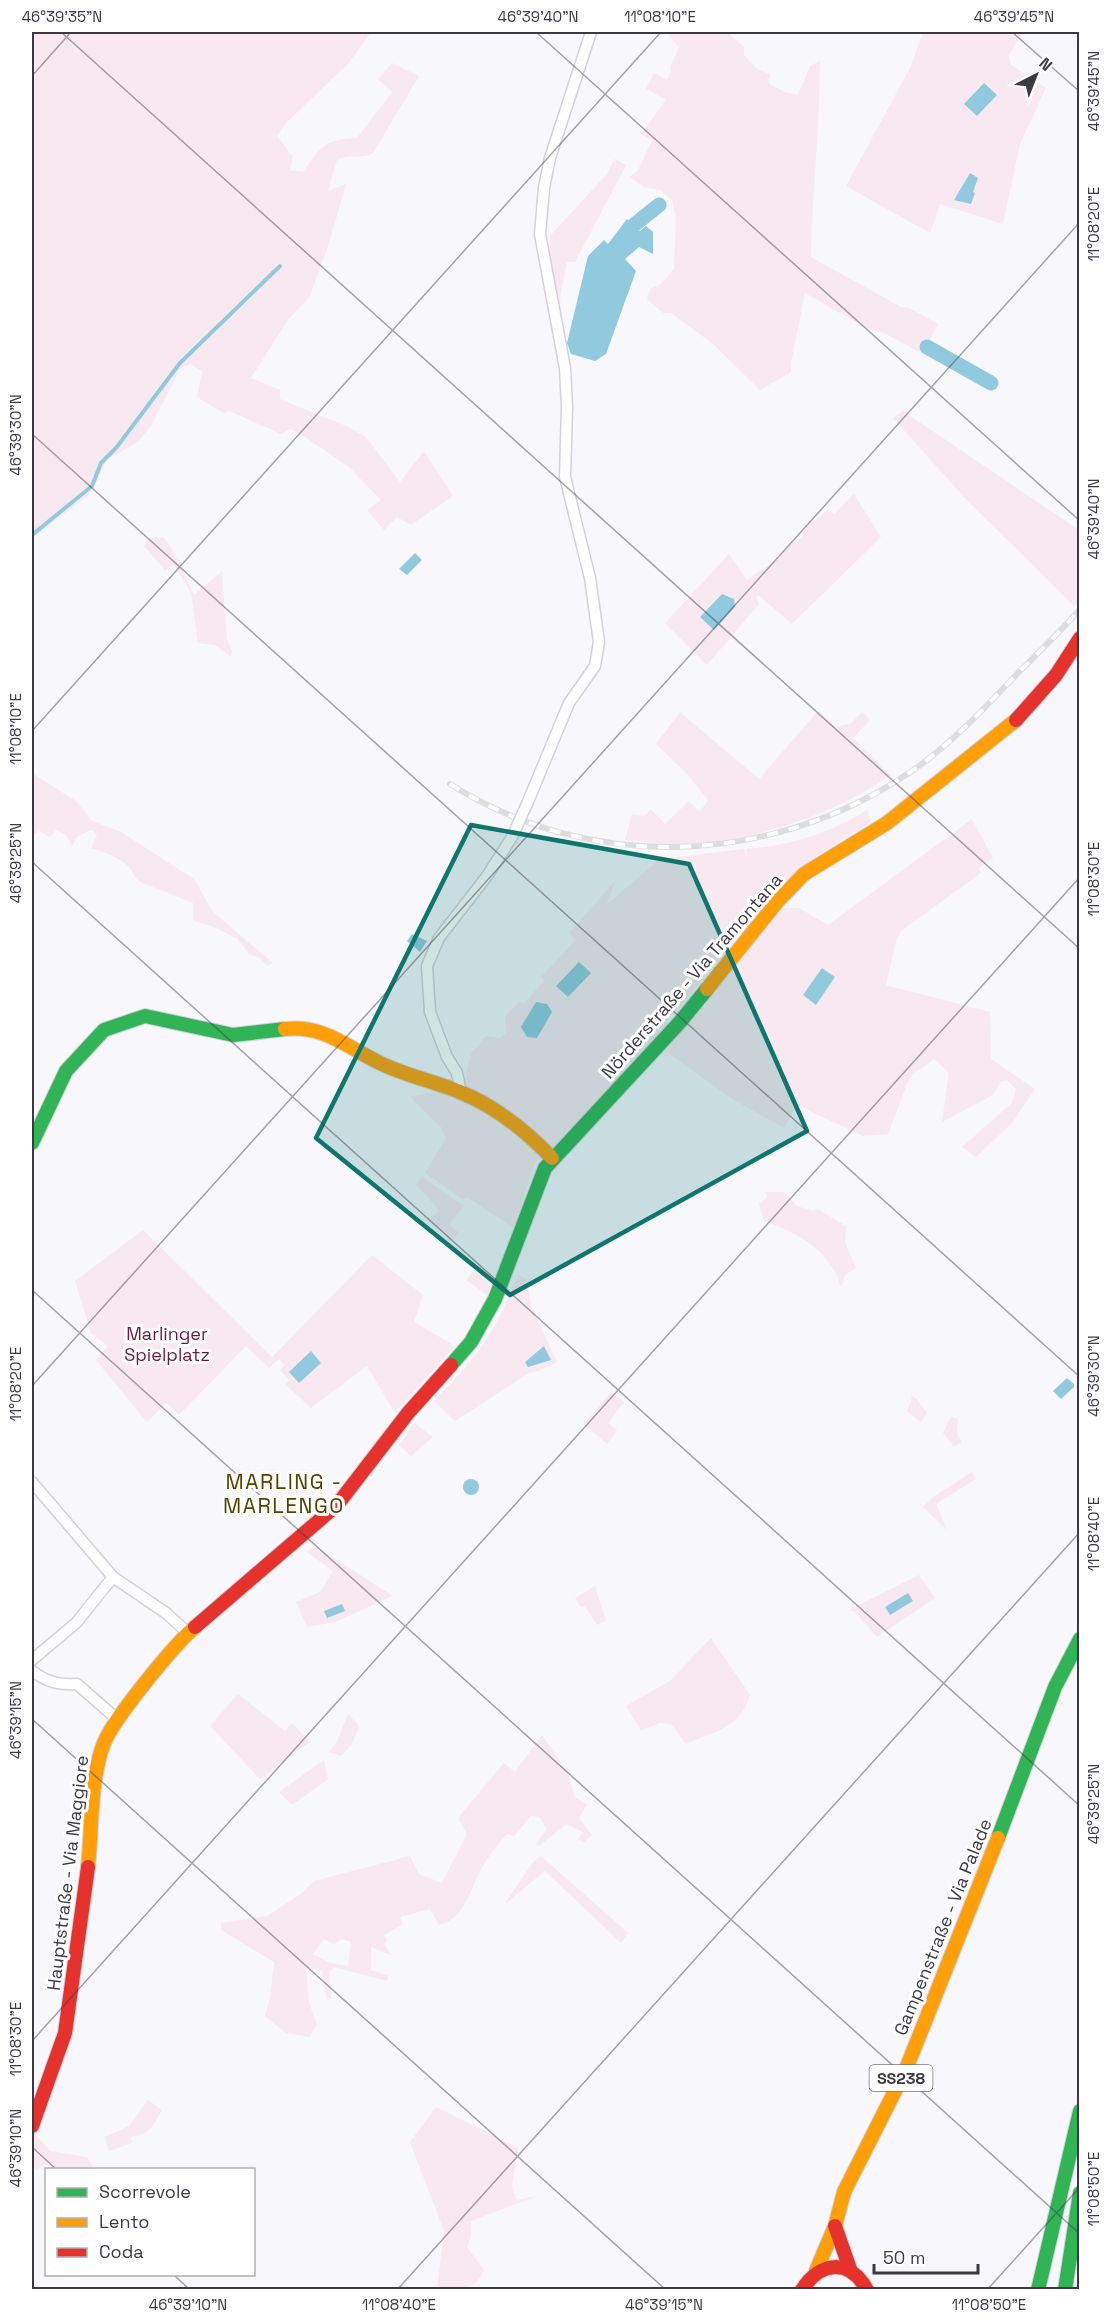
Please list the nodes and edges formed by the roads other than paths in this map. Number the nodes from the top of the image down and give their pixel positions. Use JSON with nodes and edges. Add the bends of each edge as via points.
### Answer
{"nodes":[{"id":1,"x":591,"y":32,"type":"edge"},
{"id":2,"x":1080,"y":638,"type":"edge"},
{"id":3,"x":461,"y":1092,"type":"junction"},
{"id":4,"x":32,"y":1143,"type":"edge"},
{"id":5,"x":552,"y":1158,"type":"junction"},
{"id":6,"x":32,"y":1482,"type":"edge"},
{"id":7,"x":113,"y":1577,"type":"junction"},
{"id":8,"x":232,"y":1595,"type":"joint"},
{"id":9,"x":188,"y":1633,"type":"junction"},
{"id":10,"x":1080,"y":1639,"type":"edge"},
{"id":11,"x":32,"y":1660,"type":"edge"},
{"id":12,"x":32,"y":1671,"type":"edge"},
{"id":13,"x":118,"y":1720,"type":"junction"},
{"id":14,"x":1080,"y":2111,"type":"edge"},
{"id":15,"x":32,"y":2126,"type":"edge"},
{"id":16,"x":1080,"y":2193,"type":"edge"},
{"id":17,"x":835,"y":2226,"type":"junction"},
{"id":18,"x":850,"y":2270,"type":"junction"},
{"id":19,"x":816,"y":2271,"type":"junction"},
{"id":20,"x":802,"y":2289,"type":"edge"},
{"id":21,"x":867,"y":2289,"type":"edge"},
{"id":22,"x":1038,"y":2289,"type":"edge"},
{"id":23,"x":1065,"y":2289,"type":"edge"}],
"edges":[{"from":1,"to":3,"type":"street","bridge":true,"via":[[550,158],[540,224],[543,260],[565,368],[565,477],[590,578],[599,642],[595,666],[569,703],[512,837],[488,876],[439,938],[427,966],[430,1011],[457,1073]]},
{"from":2,"to":5,"type":"main road","name":"Nörderstraße - Via Tramontana","via":[[1056,675],[1019,717],[915,802],[824,859],[786,892],[680,1022]]},
{"from":3,"to":4,"type":"main road","via":[[379,1063],[320,1030],[294,1028],[233,1035],[145,1016],[104,1030],[83,1050],[66,1071]]},
{"from":3,"to":5,"type":"main road","via":[[514,1123]]},
{"from":5,"to":8,"type":"main road","name":"Nörderstraße - Via Tramontana","via":[[537,1184],[495,1299],[471,1342],[408,1413],[337,1505]]},
{"from":6,"to":7,"type":"street"},
{"from":7,"to":9,"type":"street"},
{"from":7,"to":11,"type":"street","via":[[76,1623]]},
{"from":8,"to":9,"type":"main road","name":"Hauptstraße - Via Maggiore"},
{"from":9,"to":13,"type":"main road","name":"Hauptstraße - Via Maggiore"},
{"from":10,"to":17,"type":"main road","name":"Gampenstraße - Via Palade","number":"SS238","via":[[1055,1687],[915,2046],[844,2192]]},
{"from":12,"to":13,"type":"street","via":[[48,1682],[77,1684]]},
{"from":13,"to":15,"type":"main road","name":"Hauptstraße - Via Maggiore","via":[[104,1742],[95,1782],[87,1881],[65,2033]]},
{"from":14,"to":22,"type":"main road","via":[[1071,2135],[1049,2260]]},
{"from":16,"to":23,"type":"main road"},
{"from":17,"to":18,"type":"main road"},
{"from":17,"to":19,"type":"main road","name":"Gampenstraße - Via Palade","number":"SS238"},
{"from":18,"to":19,"type":"main road","via":[[833,2266]]},
{"from":18,"to":21,"type":"main road"},
{"from":19,"to":20,"type":"main road","number":"SS238"}]}
